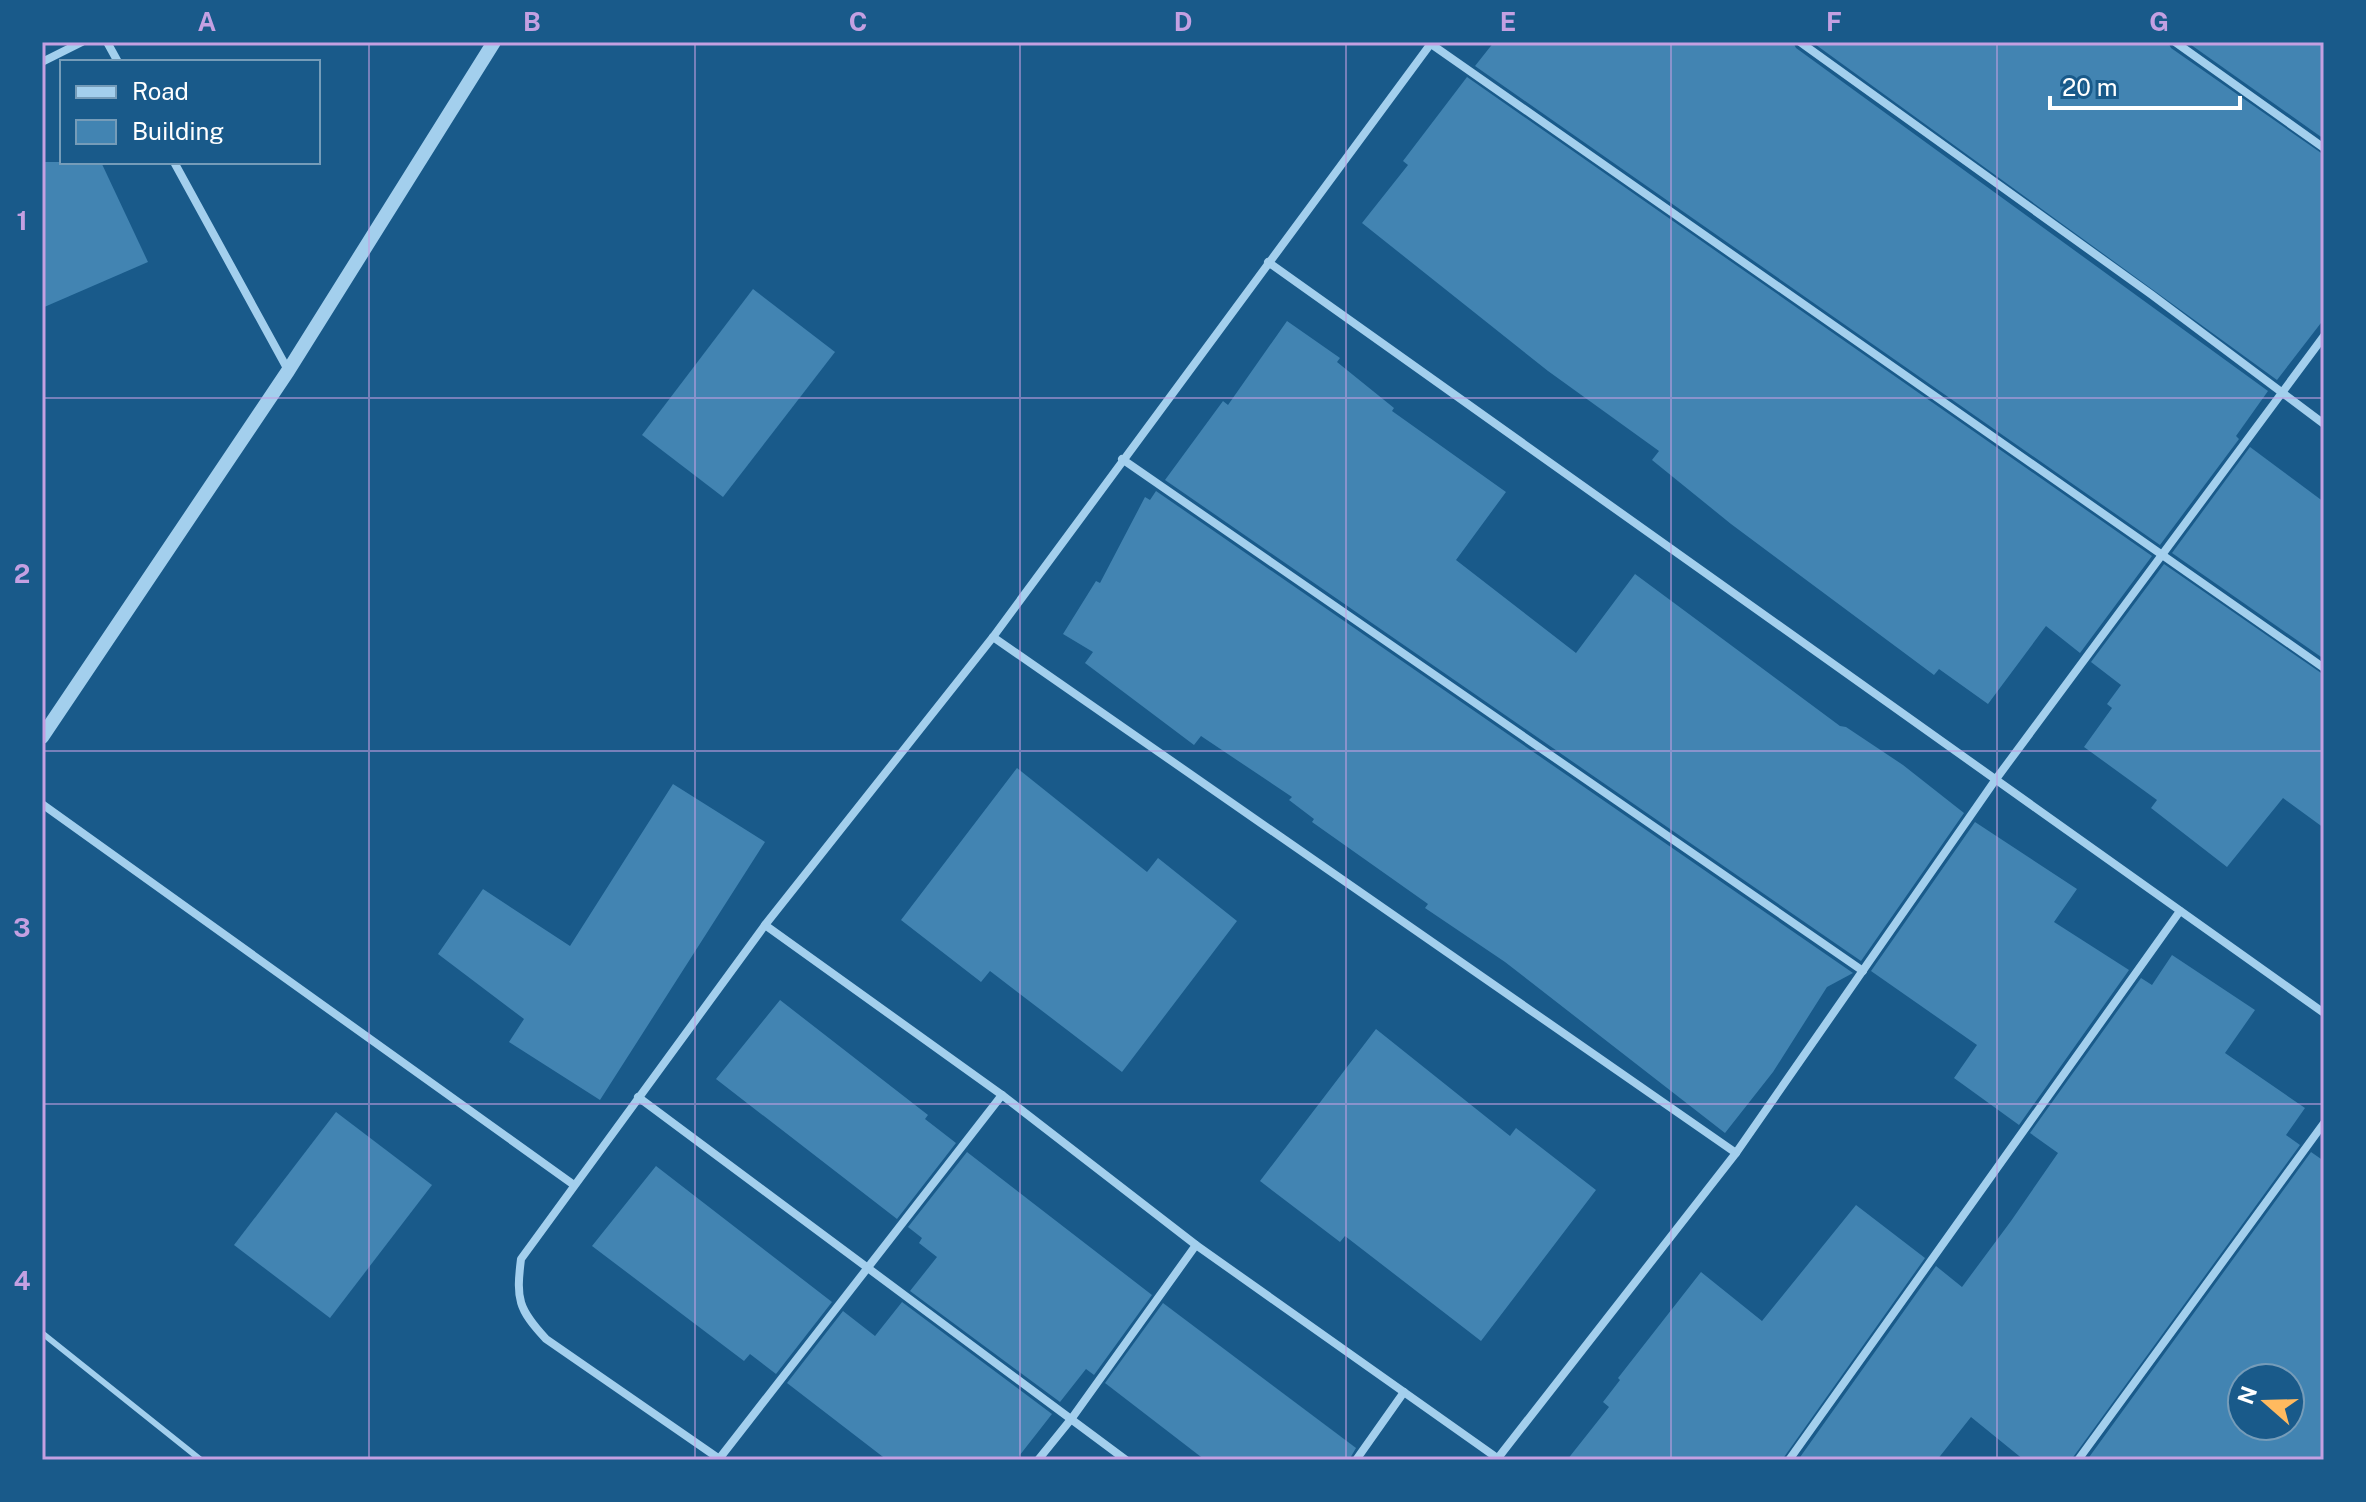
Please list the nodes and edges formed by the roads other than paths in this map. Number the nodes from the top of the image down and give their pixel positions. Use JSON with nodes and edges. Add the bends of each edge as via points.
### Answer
{"nodes":[{"id":1,"x":82,"y":42,"type":"edge"},
{"id":2,"x":107,"y":42,"type":"edge"},
{"id":3,"x":494,"y":42,"type":"edge"},
{"id":4,"x":1800,"y":42,"type":"edge"},
{"id":5,"x":2175,"y":42,"type":"edge"},
{"id":6,"x":1432,"y":43,"type":"edge"},
{"id":7,"x":117,"y":60,"type":"edge"},
{"id":8,"x":42,"y":62,"type":"edge"},
{"id":9,"x":2324,"y":148,"type":"edge"},
{"id":10,"x":175,"y":164,"type":"edge"},
{"id":11,"x":1268,"y":262,"type":"junction"},
{"id":12,"x":2324,"y":336,"type":"edge"},
{"id":13,"x":288,"y":371,"type":"junction"},
{"id":14,"x":2281,"y":394,"type":"junction"},
{"id":15,"x":2324,"y":424,"type":"edge"},
{"id":16,"x":1122,"y":459,"type":"junction"},
{"id":17,"x":2163,"y":554,"type":"junction"},
{"id":18,"x":993,"y":637,"type":"junction"},
{"id":19,"x":2324,"y":668,"type":"edge"},
{"id":20,"x":42,"y":737,"type":"edge"},
{"id":21,"x":1996,"y":779,"type":"junction"},
{"id":22,"x":42,"y":804,"type":"edge"},
{"id":23,"x":2180,"y":911,"type":"junction"},
{"id":24,"x":765,"y":925,"type":"junction"},
{"id":25,"x":1863,"y":971,"type":"junction"},
{"id":26,"x":2324,"y":1013,"type":"edge"},
{"id":27,"x":1002,"y":1095,"type":"junction"},
{"id":28,"x":638,"y":1097,"type":"junction"},
{"id":29,"x":2324,"y":1123,"type":"edge"},
{"id":30,"x":1736,"y":1153,"type":"junction"},
{"id":31,"x":574,"y":1185,"type":"junction"},
{"id":32,"x":1196,"y":1245,"type":"junction"},
{"id":33,"x":870,"y":1266,"type":"junction"},
{"id":34,"x":42,"y":1333,"type":"edge"},
{"id":35,"x":1404,"y":1392,"type":"junction"},
{"id":36,"x":1072,"y":1418,"type":"junction"},
{"id":37,"x":720,"y":1459,"type":"edge"},
{"id":38,"x":1499,"y":1459,"type":"edge"},
{"id":39,"x":201,"y":1460,"type":"edge"},
{"id":40,"x":1038,"y":1460,"type":"edge"},
{"id":41,"x":1126,"y":1460,"type":"edge"},
{"id":42,"x":1356,"y":1460,"type":"edge"},
{"id":43,"x":1789,"y":1460,"type":"edge"},
{"id":44,"x":2078,"y":1460,"type":"edge"}],
"edges":[{"from":1,"to":8,"type":"street"},
{"from":2,"to":7,"type":"street"},
{"from":3,"to":13,"type":"street"},
{"from":4,"to":14,"type":"street"},
{"from":5,"to":9,"type":"street"},
{"from":6,"to":11,"type":"street"},
{"from":6,"to":17,"type":"street"},
{"from":10,"to":13,"type":"street"},
{"from":11,"to":16,"type":"street"},
{"from":11,"to":21,"type":"street"},
{"from":12,"to":14,"type":"street"},
{"from":13,"to":20,"type":"street"},
{"from":14,"to":15,"type":"street"},
{"from":14,"to":17,"type":"street"},
{"from":16,"to":18,"type":"street"},
{"from":16,"to":25,"type":"street"},
{"from":17,"to":19,"type":"street"},
{"from":17,"to":21,"type":"street"},
{"from":18,"to":24,"type":"street"},
{"from":18,"to":30,"type":"street"},
{"from":21,"to":23,"type":"street"},
{"from":21,"to":25,"type":"street"},
{"from":22,"to":31,"type":"street"},
{"from":23,"to":26,"type":"street"},
{"from":23,"to":43,"type":"street"},
{"from":24,"to":27,"type":"street"},
{"from":24,"to":28,"type":"street"},
{"from":25,"to":30,"type":"street"},
{"from":27,"to":32,"type":"street"},
{"from":27,"to":33,"type":"street"},
{"from":28,"to":31,"type":"street"},
{"from":28,"to":33,"type":"street"},
{"from":29,"to":44,"type":"street"},
{"from":30,"to":38,"type":"street"},
{"from":31,"to":37,"type":"street","via":[[521,1259],[517,1289],[523,1314],[546,1339]]},
{"from":32,"to":35,"type":"street"},
{"from":32,"to":36,"type":"street"},
{"from":33,"to":36,"type":"street"},
{"from":33,"to":37,"type":"street"},
{"from":34,"to":39,"type":"lane"},
{"from":35,"to":38,"type":"street"},
{"from":35,"to":42,"type":"street"},
{"from":36,"to":40,"type":"street"},
{"from":36,"to":41,"type":"street"}]}
